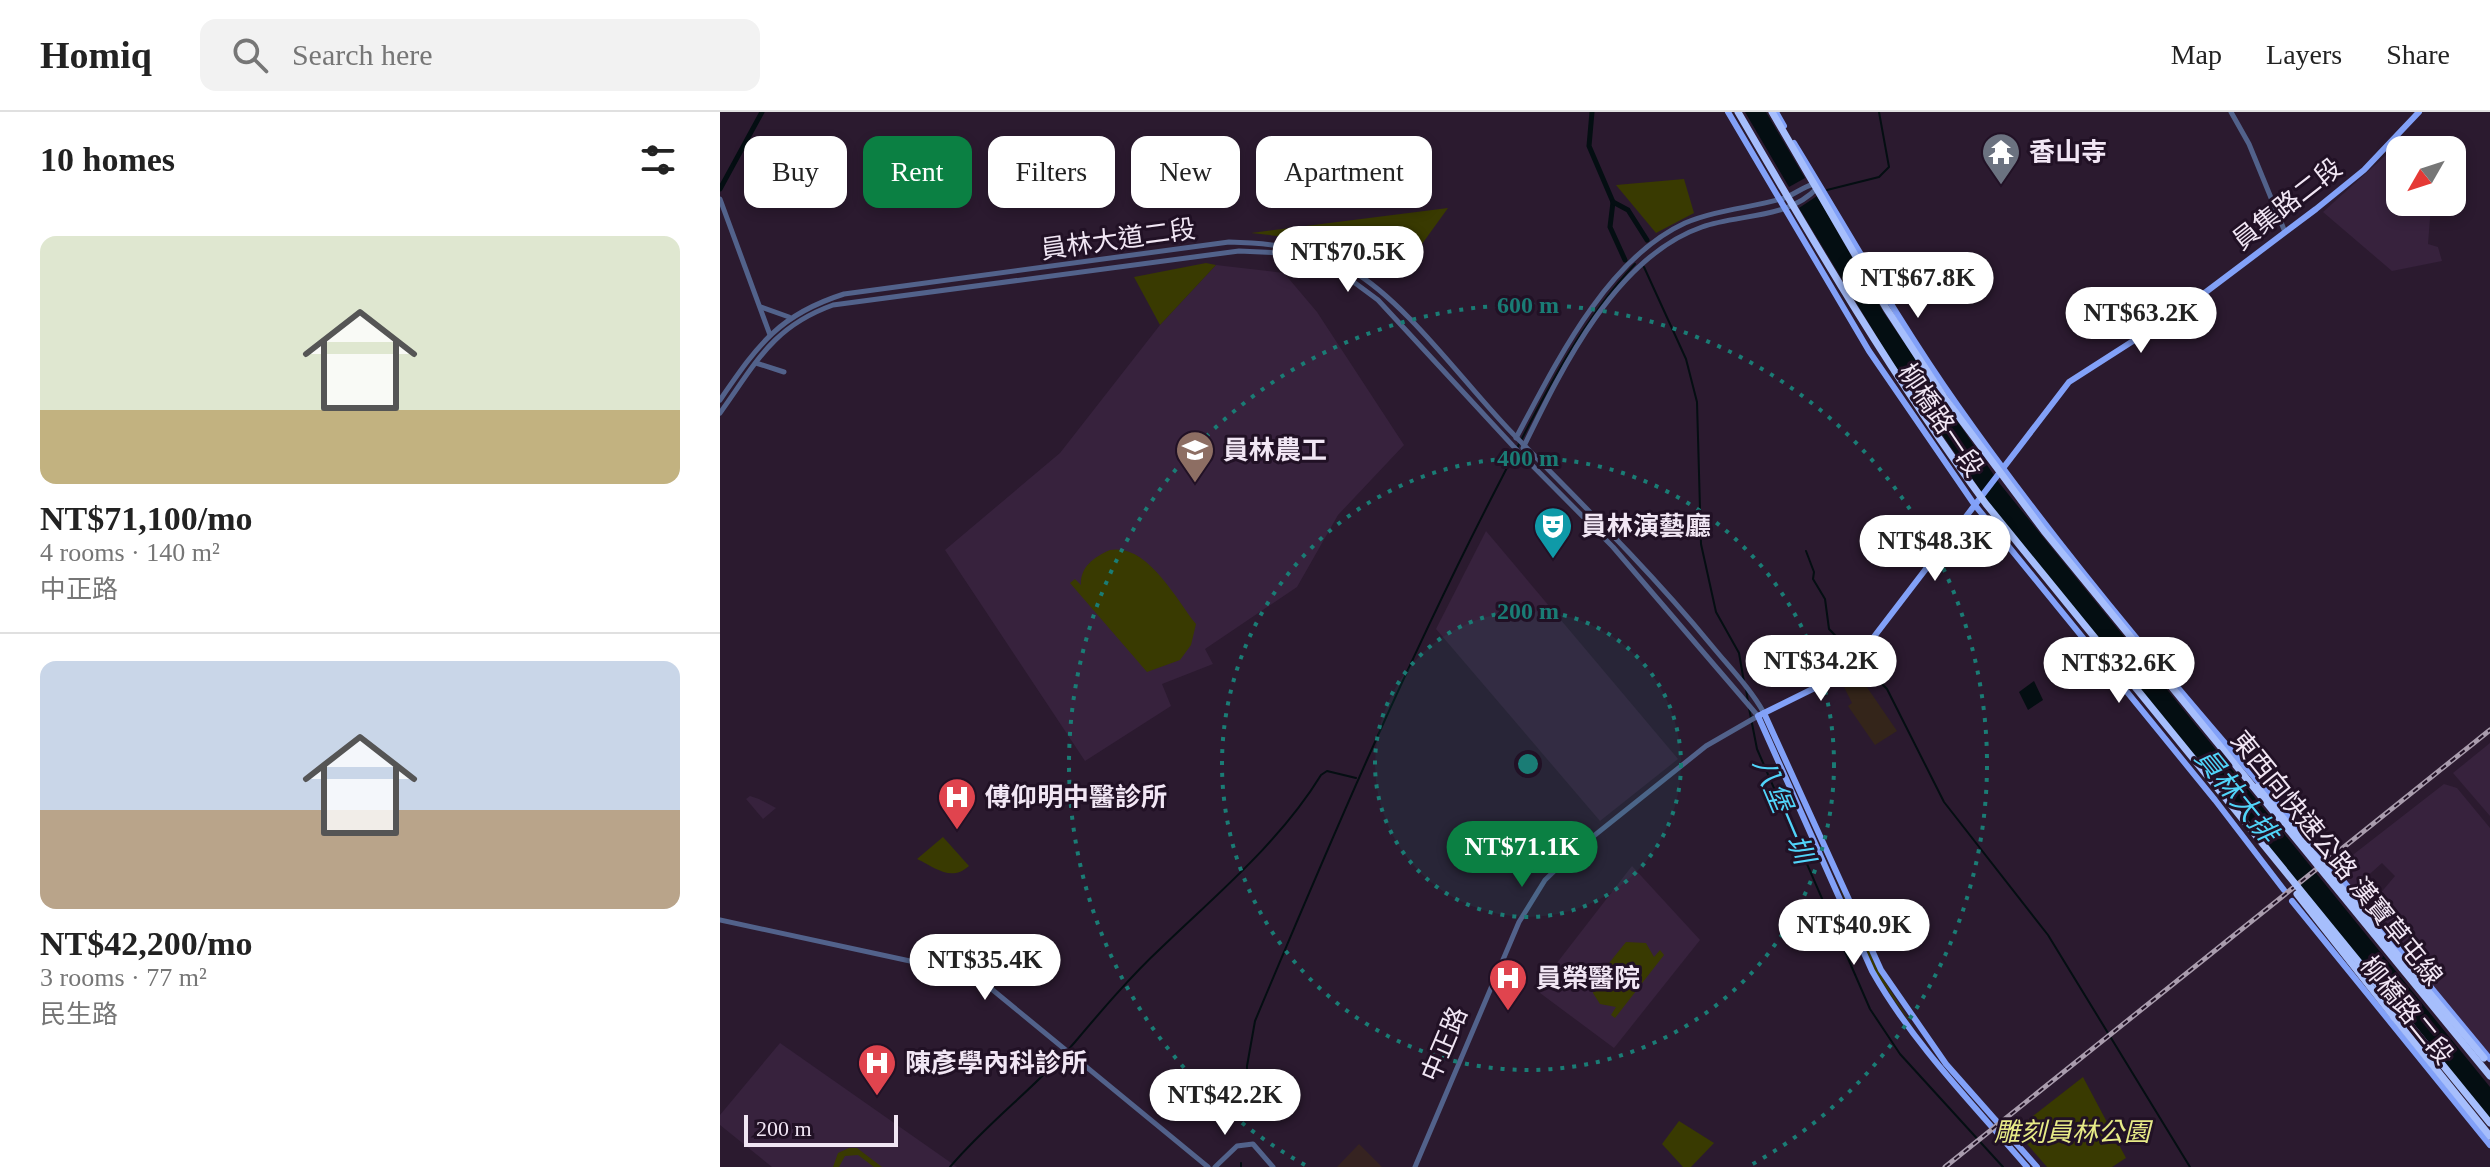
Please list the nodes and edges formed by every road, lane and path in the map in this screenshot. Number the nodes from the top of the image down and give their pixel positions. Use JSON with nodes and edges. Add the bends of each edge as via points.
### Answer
{"nodes":[{"id":1,"x":1728,"y":112,"type":"edge"},
{"id":2,"x":1738,"y":112,"type":"edge"},
{"id":3,"x":1774,"y":112,"type":"edge"},
{"id":4,"x":2231,"y":112,"type":"edge"},
{"id":5,"x":2419,"y":112,"type":"edge"},
{"id":6,"x":1819,"y":184,"type":"junction"},
{"id":7,"x":720,"y":199,"type":"edge"},
{"id":8,"x":1779,"y":200,"type":"junction"},
{"id":9,"x":1784,"y":209,"type":"junction"},
{"id":10,"x":2285,"y":232,"type":"junction"},
{"id":11,"x":761,"y":306,"type":"junction"},
{"id":12,"x":790,"y":317,"type":"junction"},
{"id":13,"x":769,"y":333,"type":"junction"},
{"id":14,"x":772,"y":340,"type":"junction"},
{"id":15,"x":756,"y":363,"type":"junction"},
{"id":16,"x":784,"y":372,"type":"dead end"},
{"id":17,"x":720,"y":400,"type":"edge"},
{"id":18,"x":720,"y":413,"type":"edge"},
{"id":19,"x":1516,"y":438,"type":"junction"},
{"id":20,"x":1513,"y":446,"type":"junction"},
{"id":21,"x":1524,"y":446,"type":"junction"},
{"id":22,"x":1521,"y":454,"type":"junction"},
{"id":23,"x":2002,"y":466,"type":"junction"},
{"id":24,"x":1974,"y":504,"type":"junction"},
{"id":25,"x":1686,"y":614,"type":"junction"},
{"id":26,"x":1680,"y":620,"type":"junction"},
{"id":27,"x":1761,"y":714,"type":"junction"},
{"id":28,"x":2247,"y":780,"type":"junction"},
{"id":29,"x":2239,"y":815,"type":"junction"},
{"id":30,"x":2284,"y":890,"type":"dead end"},
{"id":31,"x":2292,"y":901,"type":"dead end"},
{"id":32,"x":720,"y":920,"type":"edge"},
{"id":33,"x":2487,"y":1059,"type":"edge"},
{"id":34,"x":2490,"y":1066,"type":"edge"},
{"id":35,"x":2490,"y":1076,"type":"edge"},
{"id":36,"x":2490,"y":1123,"type":"edge"},
{"id":37,"x":2490,"y":1136,"type":"edge"},
{"id":38,"x":2490,"y":1145,"type":"edge"},
{"id":39,"x":1208,"y":1167,"type":"edge"},
{"id":40,"x":1215,"y":1167,"type":"edge"},
{"id":41,"x":1273,"y":1167,"type":"edge"},
{"id":42,"x":1415,"y":1167,"type":"edge"},
{"id":43,"x":2027,"y":1167,"type":"edge"},
{"id":44,"x":2037,"y":1167,"type":"edge"}],
"edges":[{"from":1,"to":8,"type":"main road","name":"柳橋路一段"},
{"from":2,"to":29,"type":"highway","name":"東西向快速公路 漢寶草屯線","bridge":true,"via":[[1849,300],[1954,460]]},
{"from":3,"to":6,"type":"main road","name":"柳橋路一段"},
{"from":3,"to":28,"type":"highway","name":"東西向快速公路 漢寶草屯線","bridge":true,"via":[[1886,308],[1959,418]]},
{"from":4,"to":10,"type":"street"},
{"from":5,"to":10,"type":"main road","name":"員集路二段","via":[[2364,170]]},
{"from":6,"to":8,"type":"street"},
{"from":6,"to":9,"type":"street"},
{"from":6,"to":23,"type":"main road","name":"柳橋路一段","via":[[1890,305]]},
{"from":7,"to":11,"type":"street"},
{"from":8,"to":9,"type":"main road","name":"柳橋路一段"},
{"from":8,"to":19,"type":"street","via":[[1700,218],[1673,230],[1624,269],[1577,331]]},
{"from":9,"to":21,"type":"street","via":[[1704,226],[1654,254],[1630,276],[1574,350]]},
{"from":9,"to":24,"type":"main road","name":"柳橋路一段","via":[[1869,351]]},
{"from":10,"to":23,"type":"main road","name":"員集路二段","via":[[2174,315],[2069,382]]},
{"from":11,"to":12,"type":"street"},
{"from":11,"to":13,"type":"street"},
{"from":12,"to":13,"type":"street","name":"員林大道二段"},
{"from":12,"to":19,"type":"street","name":"員林大道二段","via":[[844,294],[1229,242],[1285,247],[1332,261],[1371,283]]},
{"from":13,"to":14,"type":"street"},
{"from":13,"to":17,"type":"street","name":"員林大道二段"},
{"from":14,"to":15,"type":"street","name":"員林大道二段"},
{"from":14,"to":20,"type":"street","name":"員林大道二段","via":[[810,313],[833,305],[1239,251],[1283,253],[1328,267],[1365,289]]},
{"from":15,"to":16,"type":"street"},
{"from":15,"to":18,"type":"street","name":"員林大道二段"},
{"from":19,"to":20,"type":"street"},
{"from":19,"to":21,"type":"street","name":"員林大道二段"},
{"from":20,"to":22,"type":"street","name":"員林大道二段"},
{"from":21,"to":22,"type":"street"},
{"from":21,"to":25,"type":"street","name":"員林大道二段"},
{"from":22,"to":26,"type":"street","name":"員林大道二段"},
{"from":23,"to":24,"type":"main road","name":"員集路二段"},
{"from":23,"to":33,"type":"main road","name":"柳橋路二段"},
{"from":24,"to":27,"type":"main road","via":[[1855,663],[1842,675]]},
{"from":24,"to":30,"type":"main road"},
{"from":25,"to":26,"type":"street"},
{"from":25,"to":27,"type":"street","name":"員林大道二段","via":[[1749,688]]},
{"from":26,"to":27,"type":"street","name":"員林大道二段"},
{"from":27,"to":42,"type":"street","name":"中正路","via":[[1706,746],[1545,880],[1519,922]]},
{"from":27,"to":43,"type":"main road","via":[[1889,1000],[1950,1081]]},
{"from":27,"to":44,"type":"main road","via":[[1881,970],[1932,1046]]},
{"from":28,"to":33,"type":"highway","bridge":true,"via":[[2267,796]]},
{"from":28,"to":35,"type":"highway","name":"東西向快速公路 漢寶草屯線","bridge":true},
{"from":29,"to":36,"type":"highway","name":"東西向快速公路 漢寶草屯線","bridge":true},
{"from":29,"to":37,"type":"highway","bridge":true},
{"from":31,"to":38,"type":"main road","name":"柳橋路二段"},
{"from":32,"to":39,"type":"street","via":[[983,982]]},
{"from":33,"to":34,"type":"highway"},
{"from":40,"to":41,"type":"street","via":[[1237,1146],[1253,1144]]}]}
